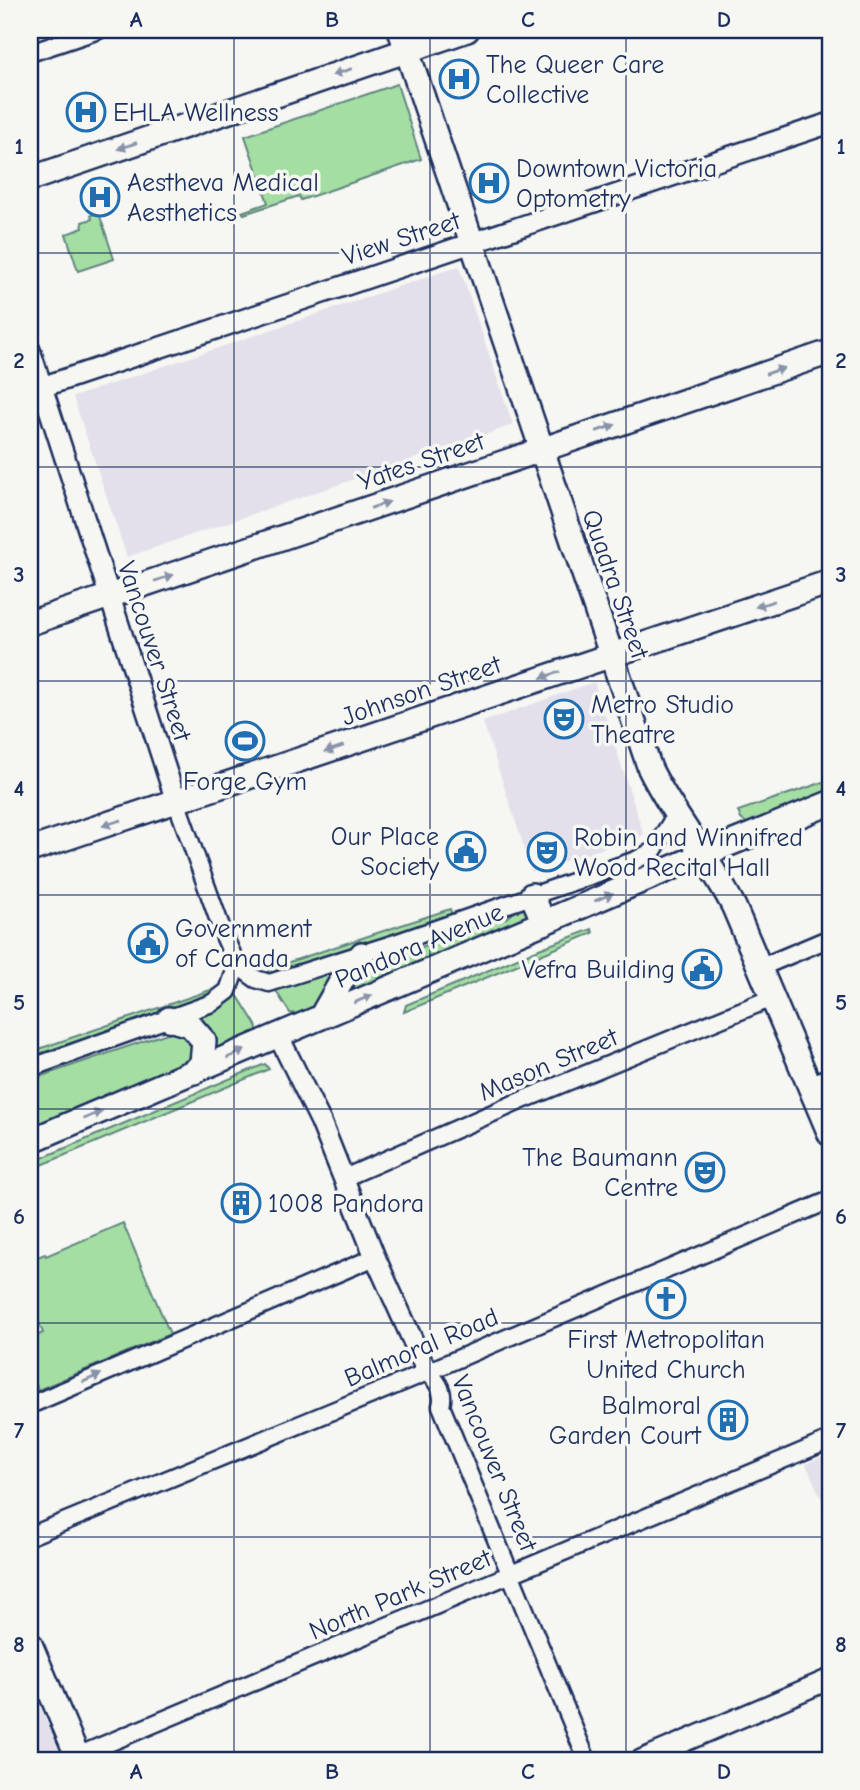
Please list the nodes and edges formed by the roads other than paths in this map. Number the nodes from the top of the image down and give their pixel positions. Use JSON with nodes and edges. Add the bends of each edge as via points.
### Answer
{"nodes":[{"id":1,"x":99,"y":30,"type":"edge"},
{"id":2,"x":467,"y":30,"type":"edge"},
{"id":3,"x":403,"y":40,"type":"edge"},
{"id":4,"x":30,"y":53,"type":"edge"},
{"id":5,"x":830,"y":123,"type":"edge"},
{"id":6,"x":30,"y":179,"type":"edge"},
{"id":7,"x":471,"y":242,"type":"junction"},
{"id":8,"x":30,"y":351,"type":"edge"},
{"id":9,"x":830,"y":352,"type":"edge"},
{"id":10,"x":36,"y":389,"type":"edge"},
{"id":11,"x":542,"y":450,"type":"junction"},
{"id":12,"x":830,"y":582,"type":"edge"},
{"id":13,"x":110,"y":597,"type":"junction"},
{"id":14,"x":30,"y":623,"type":"edge"},
{"id":15,"x":611,"y":655,"type":"junction"},
{"id":16,"x":176,"y":801,"type":"junction"},
{"id":17,"x":830,"y":803,"type":"edge"},
{"id":18,"x":676,"y":816,"type":"junction"},
{"id":19,"x":30,"y":850,"type":"edge"},
{"id":20,"x":702,"y":855,"type":"junction"},
{"id":21,"x":533,"y":895,"type":"junction"},
{"id":22,"x":544,"y":923,"type":"junction"},
{"id":23,"x":830,"y":937,"type":"edge"},
{"id":24,"x":362,"y":954,"type":"junction"},
{"id":25,"x":237,"y":965,"type":"junction"},
{"id":26,"x":760,"y":968,"type":"junction"},
{"id":27,"x":772,"y":998,"type":"junction"},
{"id":28,"x":320,"y":1017,"type":"junction"},
{"id":29,"x":169,"y":1019,"type":"junction"},
{"id":30,"x":278,"y":1035,"type":"junction"},
{"id":31,"x":30,"y":1068,"type":"edge"},
{"id":32,"x":194,"y":1072,"type":"junction"},
{"id":33,"x":820,"y":1082,"type":"edge"},
{"id":34,"x":830,"y":1134,"type":"edge"},
{"id":35,"x":30,"y":1142,"type":"edge"},
{"id":36,"x":344,"y":1178,"type":"junction"},
{"id":37,"x":830,"y":1200,"type":"edge"},
{"id":38,"x":375,"y":1257,"type":"junction"},
{"id":39,"x":427,"y":1372,"type":"junction"},
{"id":40,"x":30,"y":1405,"type":"edge"},
{"id":41,"x":830,"y":1440,"type":"edge"},
{"id":42,"x":30,"y":1536,"type":"edge"},
{"id":43,"x":511,"y":1573,"type":"junction"},
{"id":44,"x":31,"y":1648,"type":"edge"},
{"id":45,"x":830,"y":1679,"type":"edge"},
{"id":46,"x":75,"y":1759,"type":"edge"},
{"id":47,"x":587,"y":1760,"type":"edge"},
{"id":48,"x":641,"y":1760,"type":"edge"}],
"edges":[{"from":1,"to":4,"type":"street"},
{"from":2,"to":3,"type":"main road"},
{"from":3,"to":6,"type":"main road","one_way":true},
{"from":3,"to":7,"type":"main road","name":"Quadra Street"},
{"from":5,"to":7,"type":"street","name":"View Street"},
{"from":7,"to":10,"type":"street","name":"View Street"},
{"from":7,"to":11,"type":"main road","name":"Quadra Street"},
{"from":8,"to":10,"type":"street","name":"Vancouver Street"},
{"from":11,"to":9,"type":"main road","name":"Yates Street","one_way":true},
{"from":10,"to":13,"type":"street","name":"Vancouver Street"},
{"from":13,"to":11,"type":"main road","name":"Yates Street","one_way":true},
{"from":11,"to":15,"type":"main road","name":"Quadra Street"},
{"from":12,"to":15,"type":"main road","name":"Johnson Street","one_way":true},
{"from":13,"to":14,"type":"main road","name":"Yates Street"},
{"from":13,"to":16,"type":"street","name":"Vancouver Street"},
{"from":15,"to":16,"type":"main road","name":"Johnson Street","one_way":true},
{"from":15,"to":18,"type":"main road","name":"Quadra Street","via":[[650,769]]},
{"from":16,"to":19,"type":"main road","name":"Johnson Street","one_way":true},
{"from":16,"to":25,"type":"street","name":"Vancouver Street"},
{"from":17,"to":20,"type":"main road","name":"Pandora Avenue"},
{"from":18,"to":20,"type":"main road","name":"Quadra Street"},
{"from":18,"to":21,"type":"street","name":"Pandora Avenue","via":[[653,851]]},
{"from":22,"to":20,"type":"main road","name":"Pandora Avenue","one_way":true},
{"from":20,"to":26,"type":"main road","name":"Quadra Street","via":[[724,888]]},
{"from":21,"to":22,"type":"main road"},
{"from":21,"to":24,"type":"street","name":"Pandora Avenue"},
{"from":28,"to":22,"type":"main road","name":"Pandora Avenue","one_way":true},
{"from":23,"to":26,"type":"street"},
{"from":24,"to":25,"type":"street","name":"Pandora Avenue","via":[[269,983]]},
{"from":24,"to":28,"type":"main road"},
{"from":25,"to":29,"type":"street","via":[[220,999]]},
{"from":26,"to":27,"type":"main road","name":"Quadra Street"},
{"from":27,"to":33,"type":"main road","name":"Quadra Street"},
{"from":27,"to":36,"type":"street","name":"Mason Street"},
{"from":28,"to":30,"type":"main road","name":"Pandora Avenue"},
{"from":29,"to":31,"type":"street"},
{"from":29,"to":32,"type":"main road","via":[[201,1034],[202,1063]]},
{"from":32,"to":30,"type":"main road","name":"Pandora Avenue","one_way":true},
{"from":30,"to":36,"type":"street","name":"Vancouver Street"},
{"from":35,"to":32,"type":"main road","name":"Pandora Avenue","one_way":true},
{"from":33,"to":34,"type":"main road","name":"Quadra Street"},
{"from":36,"to":38,"type":"street","name":"Vancouver Street"},
{"from":37,"to":39,"type":"street","name":"Balmoral Road"},
{"from":38,"to":39,"type":"street","name":"Vancouver Street"},
{"from":40,"to":38,"type":"street","one_way":true},
{"from":39,"to":42,"type":"street","name":"Balmoral Road"},
{"from":39,"to":43,"type":"street","name":"Vancouver Street","via":[[444,1397],[442,1406]]},
{"from":41,"to":43,"type":"street","name":"North Park Street"},
{"from":43,"to":46,"type":"street","name":"North Park Street"},
{"from":43,"to":47,"type":"street","name":"Vancouver Street"},
{"from":44,"to":46,"type":"main road"},
{"from":45,"to":48,"type":"street"}]}
